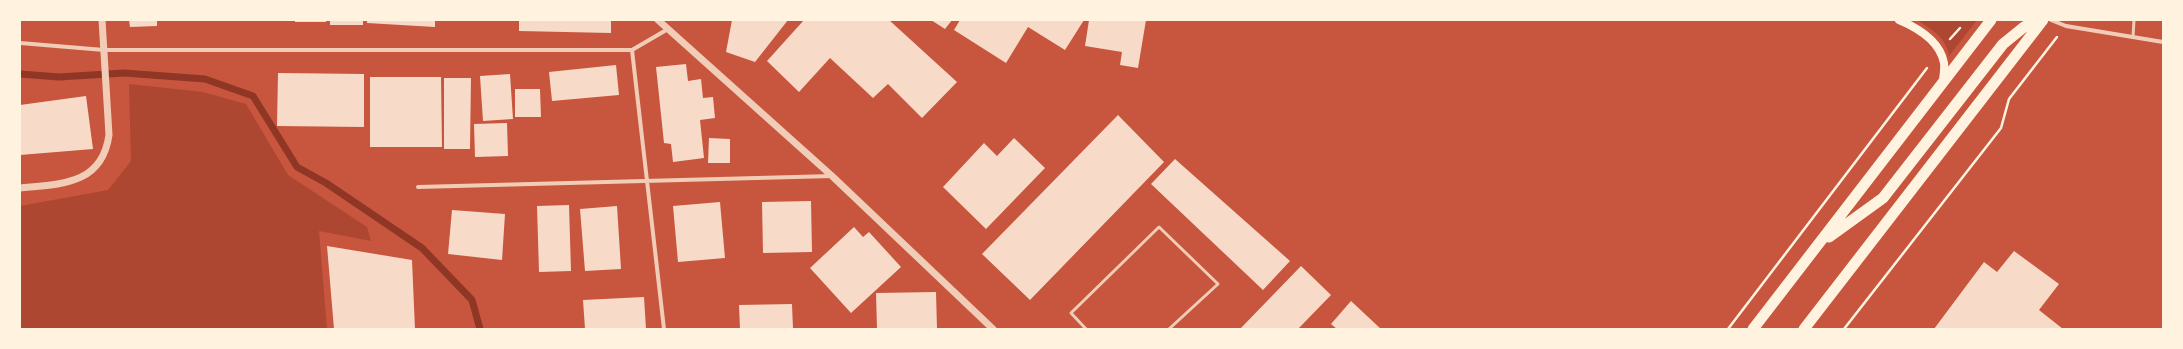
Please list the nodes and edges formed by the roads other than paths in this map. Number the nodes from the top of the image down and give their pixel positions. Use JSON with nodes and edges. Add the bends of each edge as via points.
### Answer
{"nodes":[{"id":1,"x":102,"y":20,"type":"edge"},
{"id":2,"x":658,"y":20,"type":"edge"},
{"id":3,"x":1899,"y":20,"type":"edge"},
{"id":4,"x":1991,"y":20,"type":"edge"},
{"id":5,"x":2037,"y":20,"type":"edge"},
{"id":6,"x":2043,"y":20,"type":"edge"},
{"id":7,"x":2051,"y":20,"type":"edge"},
{"id":8,"x":2134,"y":20,"type":"edge"},
{"id":9,"x":668,"y":28,"type":"junction"},
{"id":10,"x":2133,"y":37,"type":"junction"},
{"id":11,"x":2163,"y":42,"type":"edge"},
{"id":12,"x":20,"y":44,"type":"edge"},
{"id":13,"x":104,"y":50,"type":"junction"},
{"id":14,"x":632,"y":50,"type":"junction"},
{"id":15,"x":1943,"y":82,"type":"junction"},
{"id":16,"x":832,"y":176,"type":"junction"},
{"id":17,"x":646,"y":180,"type":"junction"},
{"id":18,"x":418,"y":187,"type":"dead end"},
{"id":19,"x":20,"y":188,"type":"edge"},
{"id":20,"x":1819,"y":244,"type":"junction"},
{"id":21,"x":664,"y":329,"type":"edge"},
{"id":22,"x":993,"y":329,"type":"edge"},
{"id":23,"x":1086,"y":329,"type":"edge"},
{"id":24,"x":1169,"y":329,"type":"edge"},
{"id":25,"x":1753,"y":329,"type":"edge"},
{"id":26,"x":1804,"y":329,"type":"edge"}],
"edges":[{"from":1,"to":13,"type":"street"},
{"from":2,"to":9,"type":"street"},
{"from":3,"to":15,"type":"main road","via":[[1926,34],[1940,51],[1944,64]]},
{"from":4,"to":15,"type":"highway"},
{"from":5,"to":20,"type":"highway","via":[[2003,44],[1883,198]]},
{"from":6,"to":26,"type":"highway"},
{"from":7,"to":10,"type":"street","via":[[2066,26]]},
{"from":8,"to":10,"type":"lane"},
{"from":9,"to":14,"type":"street"},
{"from":9,"to":16,"type":"street"},
{"from":10,"to":11,"type":"street"},
{"from":12,"to":13,"type":"street"},
{"from":13,"to":14,"type":"street"},
{"from":13,"to":19,"type":"street","via":[[109,135],[107,149],[97,166],[80,178],[57,184]]},
{"from":14,"to":17,"type":"street"},
{"from":15,"to":20,"type":"highway"},
{"from":16,"to":17,"type":"street"},
{"from":16,"to":22,"type":"street"},
{"from":17,"to":18,"type":"street"},
{"from":17,"to":21,"type":"street"},
{"from":20,"to":25,"type":"highway"},
{"from":23,"to":24,"type":"lane","via":[[1071,313],[1159,227],[1218,284]]}]}
